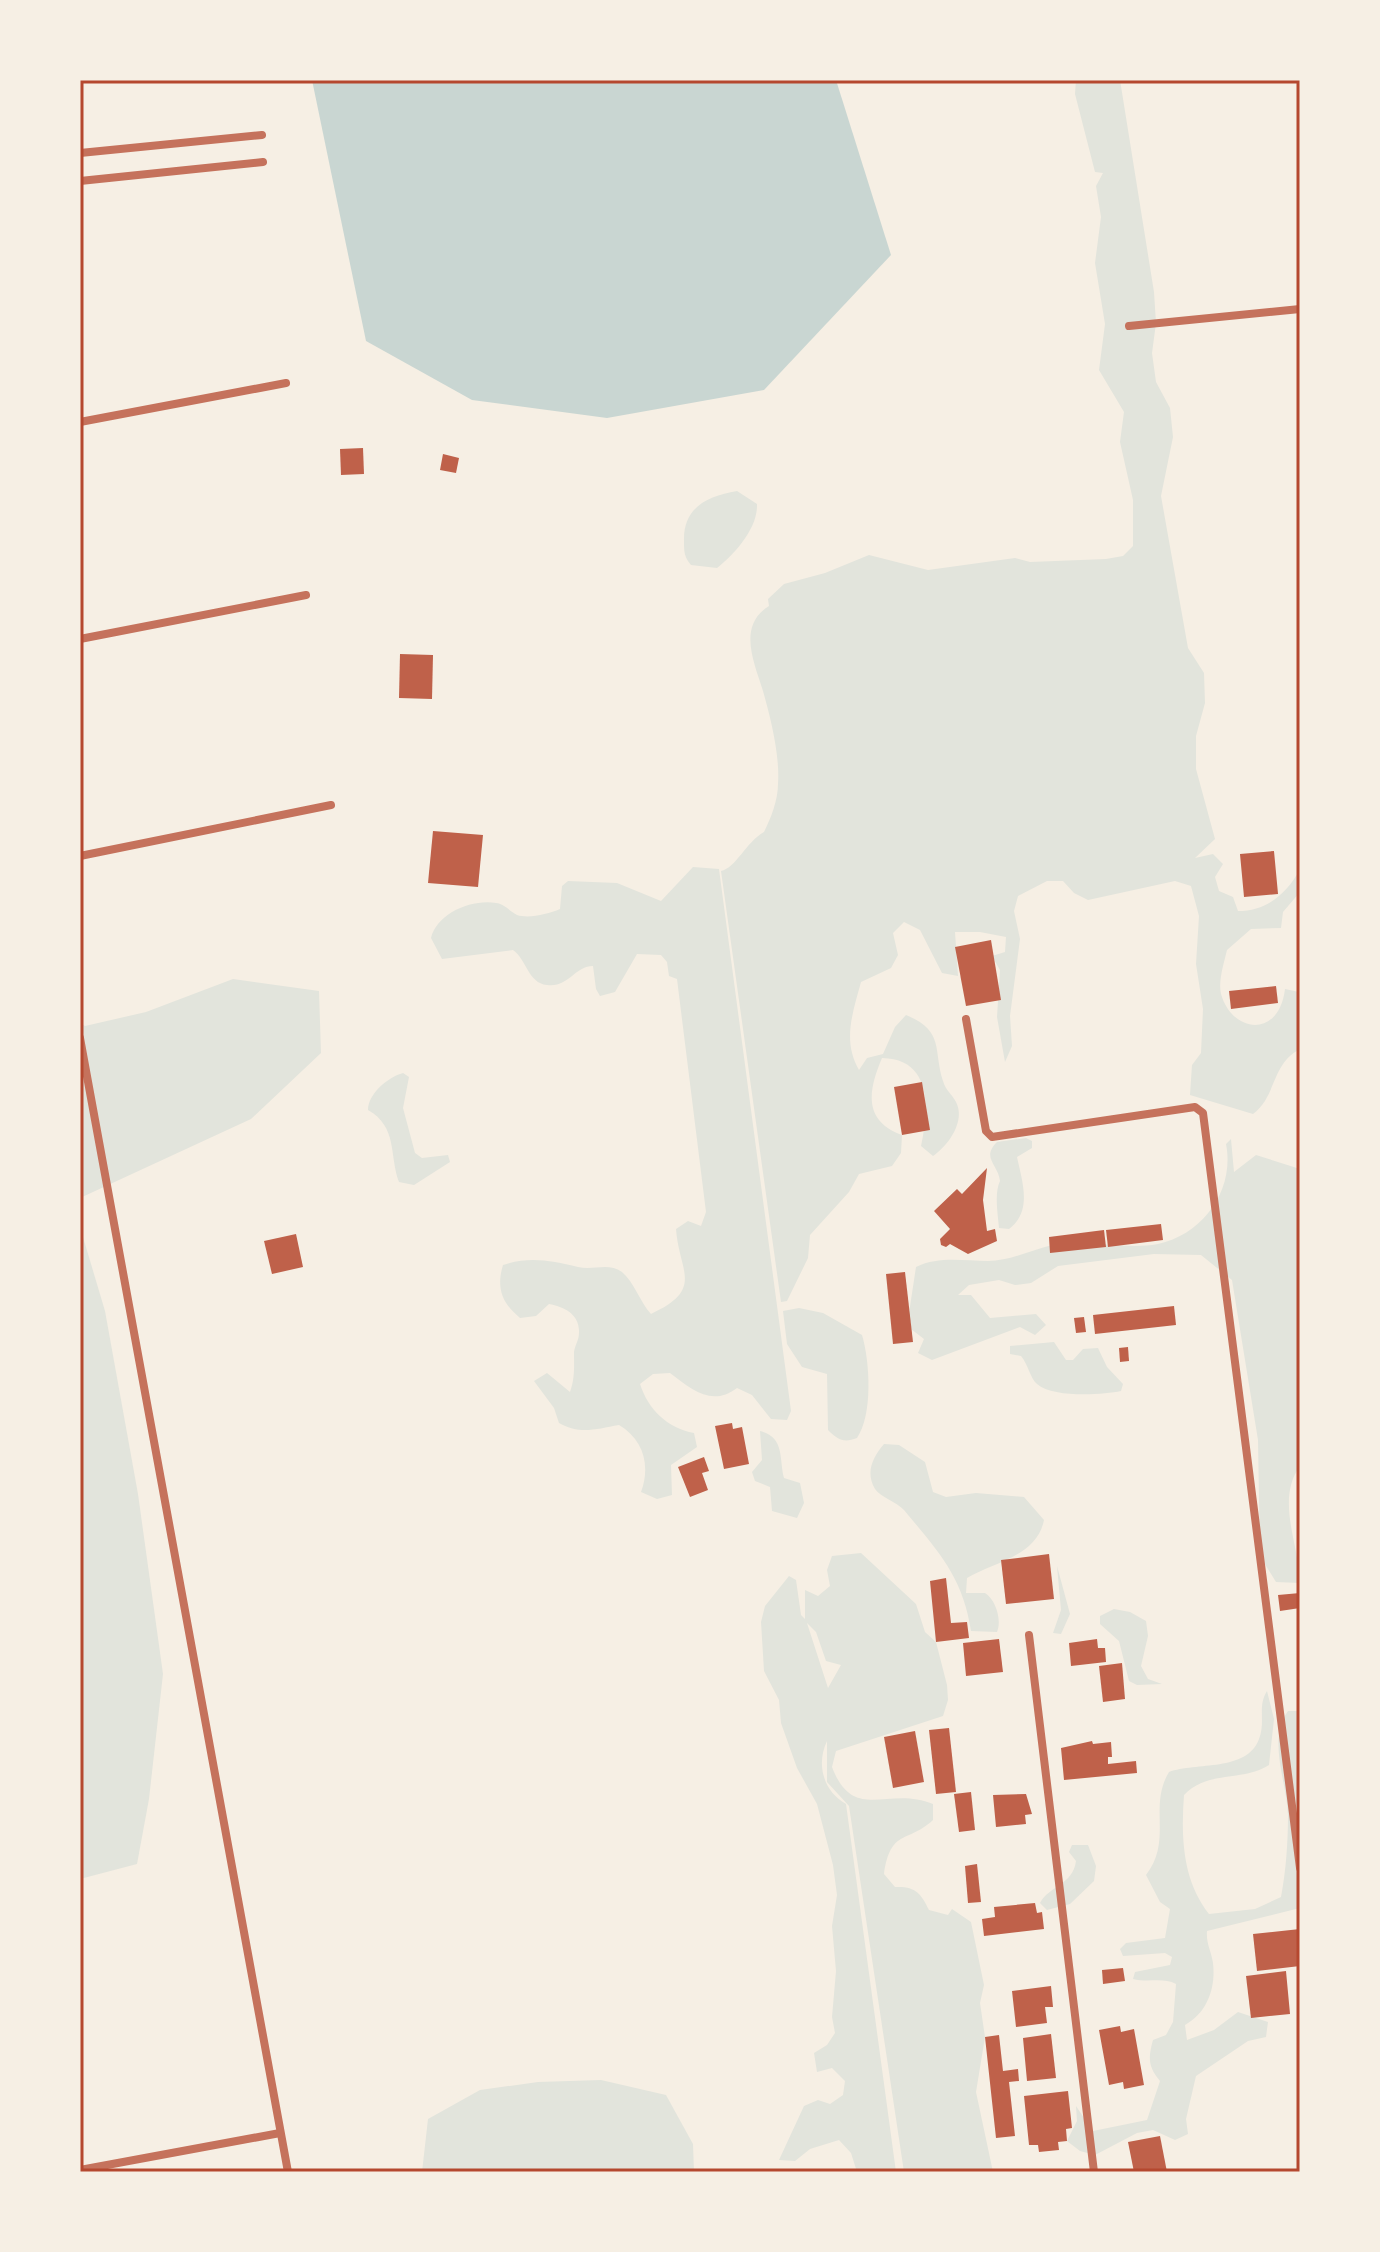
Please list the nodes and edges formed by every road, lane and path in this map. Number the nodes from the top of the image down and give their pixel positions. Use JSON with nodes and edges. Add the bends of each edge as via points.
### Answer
{"nodes":[{"id":1,"x":262,"y":135,"type":"dead end"},
{"id":2,"x":80,"y":153,"type":"edge"},
{"id":3,"x":263,"y":162,"type":"dead end"},
{"id":4,"x":80,"y":181,"type":"edge"},
{"id":5,"x":1300,"y":309,"type":"edge"},
{"id":6,"x":1129,"y":326,"type":"dead end"},
{"id":7,"x":286,"y":383,"type":"dead end"},
{"id":8,"x":80,"y":422,"type":"edge"},
{"id":9,"x":306,"y":595,"type":"dead end"},
{"id":10,"x":80,"y":639,"type":"edge"},
{"id":11,"x":331,"y":805,"type":"dead end"},
{"id":12,"x":80,"y":856,"type":"edge"},
{"id":13,"x":966,"y":1019,"type":"dead end"},
{"id":14,"x":80,"y":1038,"type":"edge"},
{"id":15,"x":1029,"y":1635,"type":"dead end"},
{"id":16,"x":1300,"y":1868,"type":"edge"},
{"id":17,"x":280,"y":2133,"type":"junction"},
{"id":18,"x":80,"y":2170,"type":"edge"},
{"id":19,"x":288,"y":2172,"type":"edge"},
{"id":20,"x":1094,"y":2172,"type":"edge"}],
"edges":[{"from":1,"to":2,"type":"street"},
{"from":3,"to":4,"type":"street"},
{"from":5,"to":6,"type":"street"},
{"from":7,"to":8,"type":"street"},
{"from":9,"to":10,"type":"street"},
{"from":11,"to":12,"type":"street"},
{"from":13,"to":16,"type":"street","via":[[986,1131],[992,1137],[1195,1107],[1203,1113]]},
{"from":14,"to":17,"type":"street"},
{"from":15,"to":20,"type":"street"},
{"from":17,"to":18,"type":"street"},
{"from":17,"to":19,"type":"street"}]}
